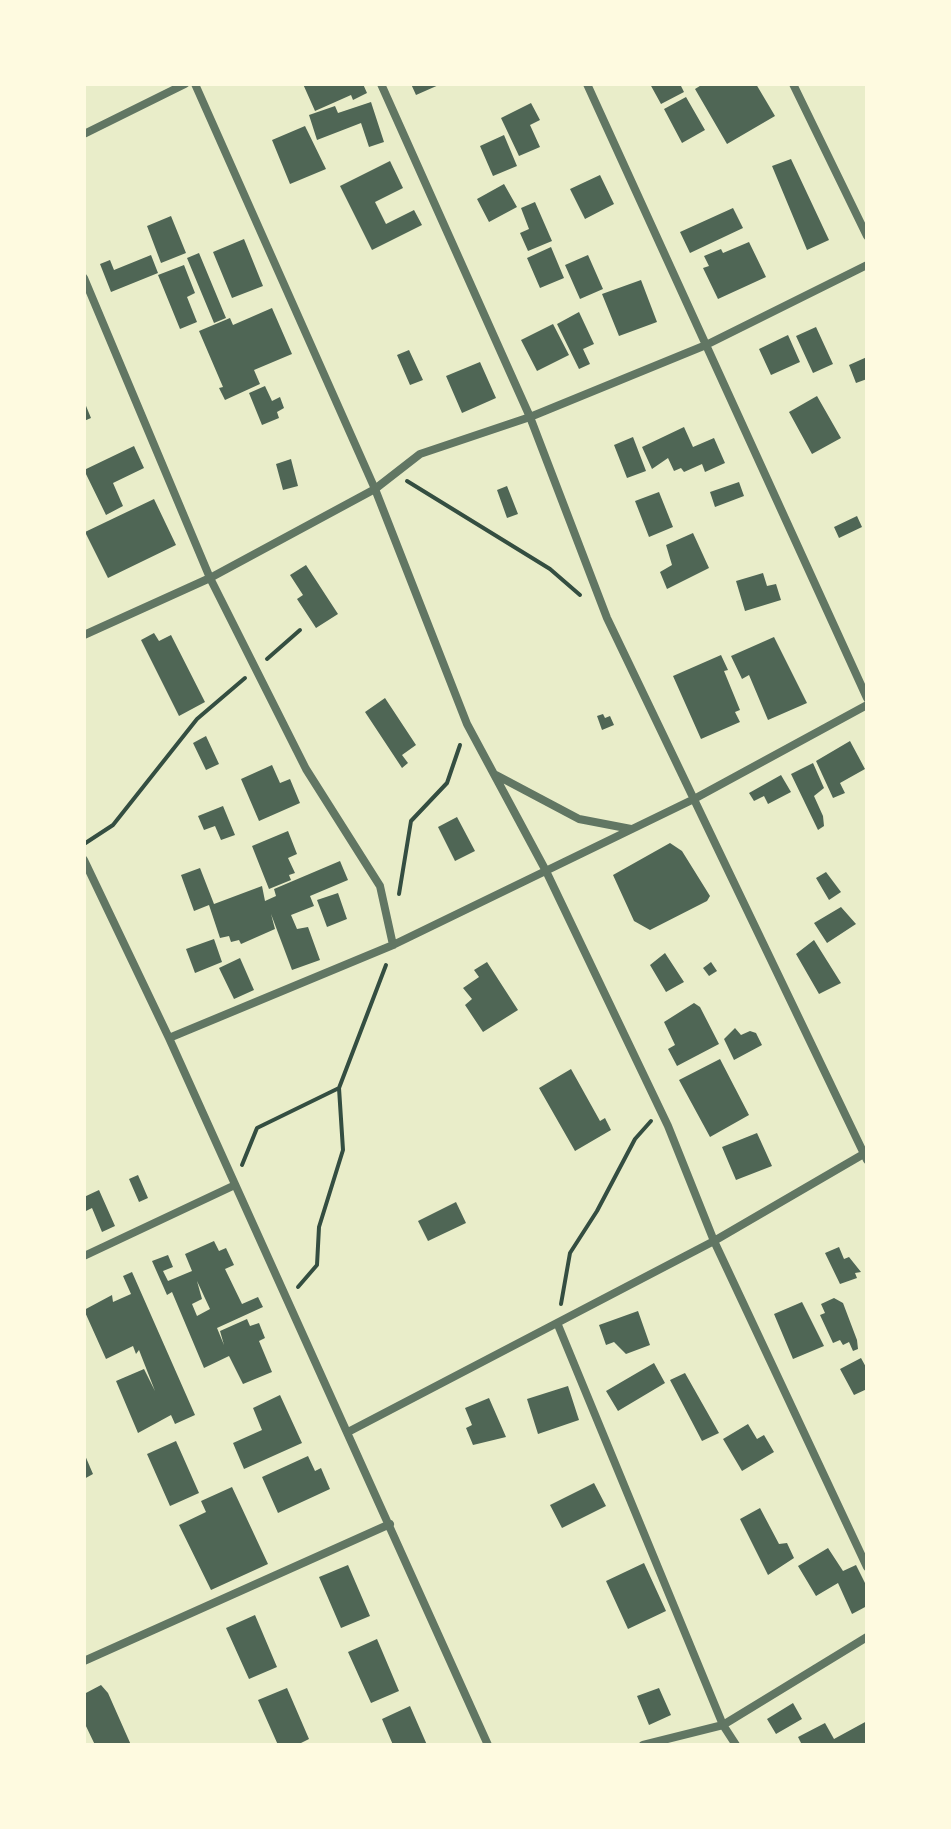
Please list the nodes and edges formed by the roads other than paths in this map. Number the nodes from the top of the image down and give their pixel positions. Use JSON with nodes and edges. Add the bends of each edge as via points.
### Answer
{"nodes":[{"id":1,"x":185,"y":84,"type":"edge"},
{"id":2,"x":195,"y":84,"type":"edge"},
{"id":3,"x":381,"y":84,"type":"edge"},
{"id":4,"x":587,"y":84,"type":"edge"},
{"id":5,"x":793,"y":84,"type":"edge"},
{"id":6,"x":84,"y":134,"type":"edge"},
{"id":7,"x":867,"y":236,"type":"edge"},
{"id":8,"x":867,"y":265,"type":"edge"},
{"id":9,"x":84,"y":278,"type":"edge"},
{"id":10,"x":706,"y":345,"type":"junction"},
{"id":11,"x":530,"y":417,"type":"junction"},
{"id":12,"x":375,"y":489,"type":"junction"},
{"id":13,"x":210,"y":578,"type":"junction"},
{"id":14,"x":84,"y":635,"type":"edge"},
{"id":15,"x":867,"y":698,"type":"edge"},
{"id":16,"x":867,"y":705,"type":"edge"},
{"id":17,"x":494,"y":774,"type":"junction"},
{"id":18,"x":694,"y":799,"type":"junction"},
{"id":19,"x":631,"y":829,"type":"junction"},
{"id":20,"x":84,"y":860,"type":"edge"},
{"id":21,"x":546,"y":871,"type":"junction"},
{"id":22,"x":393,"y":945,"type":"junction"},
{"id":23,"x":169,"y":1038,"type":"junction"},
{"id":24,"x":866,"y":1155,"type":"edge"},
{"id":25,"x":235,"y":1185,"type":"junction"},
{"id":26,"x":714,"y":1241,"type":"junction"},
{"id":27,"x":84,"y":1256,"type":"edge"},
{"id":28,"x":558,"y":1325,"type":"junction"},
{"id":29,"x":348,"y":1432,"type":"junction"},
{"id":30,"x":390,"y":1524,"type":"junction"},
{"id":31,"x":867,"y":1567,"type":"edge"},
{"id":32,"x":867,"y":1637,"type":"edge"},
{"id":33,"x":84,"y":1661,"type":"edge"},
{"id":34,"x":723,"y":1725,"type":"junction"},
{"id":35,"x":488,"y":1745,"type":"edge"},
{"id":36,"x":643,"y":1745,"type":"edge"},
{"id":37,"x":736,"y":1745,"type":"edge"}],
"edges":[{"from":1,"to":6,"type":"street"},
{"from":2,"to":12,"type":"street"},
{"from":3,"to":11,"type":"street"},
{"from":4,"to":10,"type":"street"},
{"from":5,"to":7,"type":"street"},
{"from":8,"to":10,"type":"street"},
{"from":9,"to":13,"type":"street"},
{"from":10,"to":11,"type":"street"},
{"from":10,"to":15,"type":"street"},
{"from":11,"to":12,"type":"street","via":[[420,454]]},
{"from":11,"to":18,"type":"street","via":[[607,618]]},
{"from":12,"to":13,"type":"street"},
{"from":12,"to":17,"type":"street","via":[[467,724]]},
{"from":13,"to":14,"type":"street"},
{"from":13,"to":22,"type":"street","via":[[306,769],[380,886]]},
{"from":16,"to":18,"type":"street"},
{"from":17,"to":19,"type":"street","via":[[579,819]]},
{"from":17,"to":21,"type":"street"},
{"from":18,"to":19,"type":"street"},
{"from":18,"to":24,"type":"street"},
{"from":19,"to":21,"type":"street"},
{"from":20,"to":23,"type":"street"},
{"from":21,"to":22,"type":"street"},
{"from":21,"to":26,"type":"street","via":[[661,1111]]},
{"from":22,"to":23,"type":"street"},
{"from":23,"to":25,"type":"street"},
{"from":24,"to":26,"type":"street"},
{"from":25,"to":27,"type":"street"},
{"from":25,"to":29,"type":"street"},
{"from":26,"to":28,"type":"street"},
{"from":26,"to":31,"type":"street"},
{"from":28,"to":29,"type":"street"},
{"from":28,"to":34,"type":"street"},
{"from":29,"to":30,"type":"street"},
{"from":30,"to":33,"type":"street"},
{"from":30,"to":35,"type":"street"},
{"from":32,"to":34,"type":"street"},
{"from":34,"to":36,"type":"street"},
{"from":34,"to":37,"type":"street"}]}
